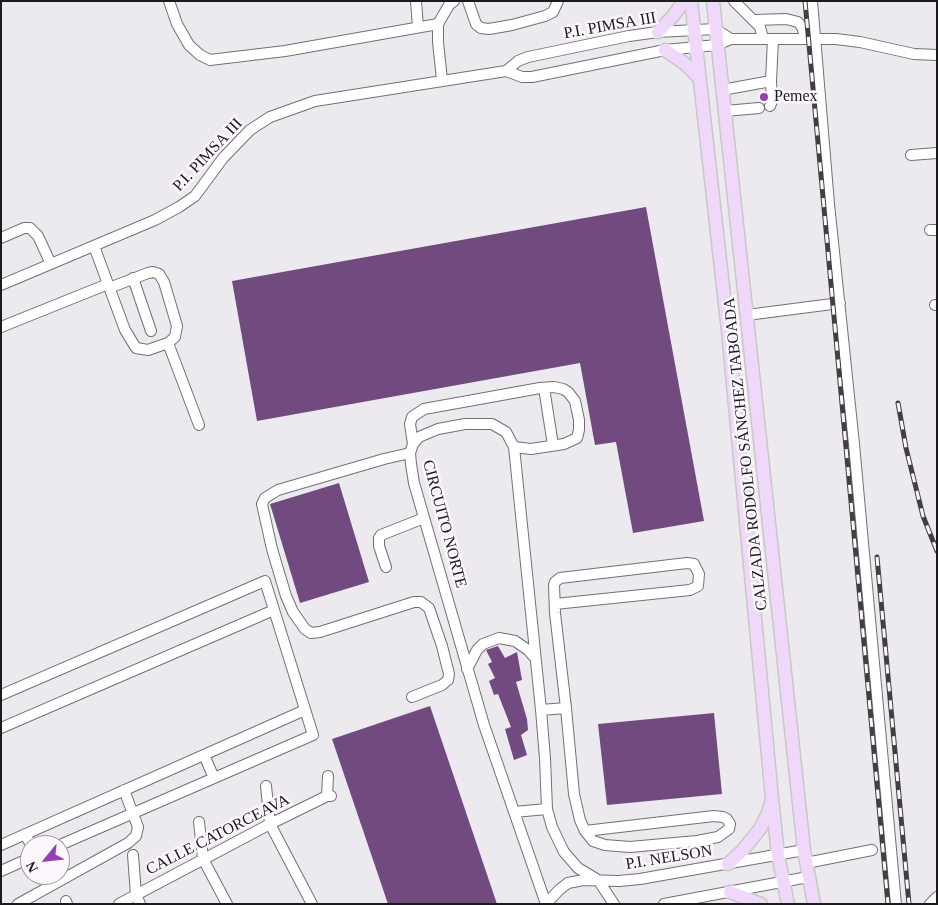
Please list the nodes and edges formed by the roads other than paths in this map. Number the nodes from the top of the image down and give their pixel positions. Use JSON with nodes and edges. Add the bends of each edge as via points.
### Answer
{"nodes":[{"id":1,"x":169,"y":1,"type":"edge"},
{"id":2,"x":416,"y":1,"type":"edge"},
{"id":3,"x":454,"y":1,"type":"edge"},
{"id":4,"x":468,"y":1,"type":"edge"},
{"id":5,"x":558,"y":1,"type":"edge"},
{"id":6,"x":684,"y":1,"type":"edge"},
{"id":7,"x":692,"y":1,"type":"edge"},
{"id":8,"x":713,"y":1,"type":"edge"},
{"id":9,"x":734,"y":1,"type":"edge"},
{"id":10,"x":812,"y":1,"type":"edge"},
{"id":11,"x":755,"y":20,"type":"junction"},
{"id":12,"x":438,"y":24,"type":"junction"},
{"id":13,"x":418,"y":27,"type":"junction"},
{"id":14,"x":695,"y":29,"type":"junction"},
{"id":15,"x":715,"y":29,"type":"junction"},
{"id":16,"x":658,"y":32,"type":"junction"},
{"id":17,"x":731,"y":39,"type":"junction"},
{"id":18,"x":768,"y":39,"type":"junction"},
{"id":19,"x":811,"y":39,"type":"junction"},
{"id":20,"x":717,"y":45,"type":"junction"},
{"id":21,"x":696,"y":46,"type":"junction"},
{"id":22,"x":666,"y":50,"type":"junction"},
{"id":23,"x":937,"y":55,"type":"edge"},
{"id":24,"x":506,"y":71,"type":"junction"},
{"id":25,"x":700,"y":79,"type":"junction"},
{"id":26,"x":442,"y":80,"type":"junction"},
{"id":27,"x":771,"y":81,"type":"junction"},
{"id":28,"x":722,"y":90,"type":"junction"},
{"id":29,"x":770,"y":106,"type":"dead end"},
{"id":30,"x":759,"y":108,"type":"dead end"},
{"id":31,"x":725,"y":111,"type":"junction"},
{"id":32,"x":937,"y":153,"type":"edge"},
{"id":33,"x":911,"y":155,"type":"dead end"},
{"id":34,"x":1,"y":238,"type":"edge"},
{"id":35,"x":94,"y":246,"type":"junction"},
{"id":36,"x":51,"y":264,"type":"junction"},
{"id":37,"x":133,"y":278,"type":"junction"},
{"id":38,"x":1,"y":285,"type":"edge"},
{"id":39,"x":108,"y":286,"type":"junction"},
{"id":40,"x":840,"y":303,"type":"junction"},
{"id":41,"x":747,"y":315,"type":"junction"},
{"id":42,"x":1,"y":326,"type":"edge"},
{"id":43,"x":151,"y":332,"type":"dead end"},
{"id":44,"x":168,"y":343,"type":"junction"},
{"id":45,"x":544,"y":388,"type":"junction"},
{"id":46,"x":198,"y":425,"type":"dead end"},
{"id":47,"x":553,"y":445,"type":"junction"},
{"id":48,"x":514,"y":447,"type":"junction"},
{"id":49,"x":412,"y":449,"type":"junction"},
{"id":50,"x":424,"y":518,"type":"junction"},
{"id":51,"x":386,"y":567,"type":"dead end"},
{"id":52,"x":555,"y":604,"type":"junction"},
{"id":53,"x":274,"y":610,"type":"junction"},
{"id":54,"x":535,"y":658,"type":"junction"},
{"id":55,"x":467,"y":669,"type":"junction"},
{"id":56,"x":1,"y":696,"type":"edge"},
{"id":57,"x":412,"y":697,"type":"dead end"},
{"id":58,"x":566,"y":708,"type":"junction"},
{"id":59,"x":305,"y":710,"type":"junction"},
{"id":60,"x":541,"y":710,"type":"junction"},
{"id":61,"x":1,"y":728,"type":"edge"},
{"id":62,"x":204,"y":755,"type":"junction"},
{"id":63,"x":328,"y":776,"type":"dead end"},
{"id":64,"x":214,"y":778,"type":"junction"},
{"id":65,"x":266,"y":786,"type":"dead end"},
{"id":66,"x":124,"y":790,"type":"junction"},
{"id":67,"x":772,"y":798,"type":"junction"},
{"id":68,"x":547,"y":809,"type":"junction"},
{"id":69,"x":514,"y":812,"type":"junction"},
{"id":70,"x":134,"y":813,"type":"junction"},
{"id":71,"x":199,"y":822,"type":"dead end"},
{"id":72,"x":270,"y":824,"type":"junction"},
{"id":73,"x":584,"y":831,"type":"junction"},
{"id":74,"x":25,"y":834,"type":"joint"},
{"id":75,"x":70,"y":841,"type":"edge"},
{"id":76,"x":1,"y":845,"type":"edge"},
{"id":77,"x":872,"y":850,"type":"dead end"},
{"id":78,"x":133,"y":855,"type":"dead end"},
{"id":79,"x":778,"y":855,"type":"junction"},
{"id":80,"x":805,"y":856,"type":"junction"},
{"id":81,"x":203,"y":859,"type":"junction"},
{"id":82,"x":20,"y":862,"type":"edge"},
{"id":83,"x":728,"y":864,"type":"junction"},
{"id":84,"x":1,"y":871,"type":"edge"},
{"id":85,"x":808,"y":877,"type":"junction"},
{"id":86,"x":598,"y":880,"type":"junction"},
{"id":87,"x":782,"y":882,"type":"junction"},
{"id":88,"x":730,"y":892,"type":"junction"},
{"id":89,"x":937,"y":897,"type":"edge"},
{"id":90,"x":138,"y":899,"type":"edge"},
{"id":91,"x":18,"y":904,"type":"edge"},
{"id":92,"x":119,"y":904,"type":"edge"},
{"id":93,"x":227,"y":904,"type":"edge"},
{"id":94,"x":312,"y":904,"type":"edge"},
{"id":95,"x":546,"y":904,"type":"edge"},
{"id":96,"x":614,"y":904,"type":"edge"},
{"id":97,"x":664,"y":904,"type":"edge"},
{"id":98,"x":761,"y":904,"type":"edge"},
{"id":99,"x":788,"y":904,"type":"edge"},
{"id":100,"x":814,"y":904,"type":"edge"},
{"id":101,"x":896,"y":904,"type":"edge"},
{"id":102,"x":930,"y":904,"type":"edge"}],
"edges":[{"from":1,"to":13,"type":"street","via":[[189,45],[210,60],[294,50]]},
{"from":2,"to":13,"type":"street"},
{"from":3,"to":12,"type":"street"},
{"from":4,"to":5,"type":"street","via":[[476,24],[489,29],[545,16],[553,12]]},
{"from":6,"to":16,"type":"main road"},
{"from":7,"to":14,"type":"main road","name":"CALZADA RODOLFO SÁNCHEZ TABOADA"},
{"from":8,"to":15,"type":"main road","name":"CALZADA RODOLFO SÁNCHEZ TABOADA"},
{"from":9,"to":11,"type":"street"},
{"from":10,"to":19,"type":"street"},
{"from":11,"to":18,"type":"street"},
{"from":11,"to":19,"type":"street","via":[[798,22]]},
{"from":12,"to":13,"type":"street"},
{"from":12,"to":26,"type":"street"},
{"from":14,"to":15,"type":"street","name":"P.I. PIMSA III"},
{"from":14,"to":16,"type":"street","name":"P.I. PIMSA III"},
{"from":14,"to":21,"type":"main road","name":"CALZADA RODOLFO SÁNCHEZ TABOADA"},
{"from":15,"to":17,"type":"street"},
{"from":15,"to":20,"type":"main road","name":"CALZADA RODOLFO SÁNCHEZ TABOADA"},
{"from":16,"to":24,"type":"street","name":"P.I. PIMSA III","via":[[533,56],[518,61]]},
{"from":17,"to":18,"type":"street"},
{"from":17,"to":20,"type":"street"},
{"from":18,"to":19,"type":"street"},
{"from":18,"to":27,"type":"street"},
{"from":19,"to":23,"type":"street","via":[[860,42],[914,54]]},
{"from":19,"to":40,"type":"street"},
{"from":20,"to":21,"type":"street","name":"P.I. PIMSA III"},
{"from":20,"to":28,"type":"main road","name":"CALZADA RODOLFO SÁNCHEZ TABOADA"},
{"from":21,"to":22,"type":"street","name":"P.I. PIMSA III"},
{"from":21,"to":25,"type":"main road","name":"CALZADA RODOLFO SÁNCHEZ TABOADA"},
{"from":22,"to":24,"type":"street","name":"P.I. PIMSA III","via":[[529,77]]},
{"from":22,"to":25,"type":"main road"},
{"from":24,"to":26,"type":"street","name":"P.I. PIMSA III"},
{"from":25,"to":67,"type":"main road","name":"CALZADA RODOLFO SÁNCHEZ TABOADA","via":[[728,331]]},
{"from":26,"to":35,"type":"street","name":"P.I. PIMSA III","via":[[315,100],[270,117],[233,147],[195,196],[155,220]]},
{"from":27,"to":28,"type":"street"},
{"from":27,"to":29,"type":"street"},
{"from":28,"to":31,"type":"main road","name":"CALZADA RODOLFO SÁNCHEZ TABOADA"},
{"from":30,"to":31,"type":"street"},
{"from":31,"to":41,"type":"main road","name":"CALZADA RODOLFO SÁNCHEZ TABOADA"},
{"from":32,"to":33,"type":"street"},
{"from":34,"to":36,"type":"street","via":[[30,228],[38,236]]},
{"from":35,"to":36,"type":"street","name":"P.I. PIMSA III"},
{"from":35,"to":39,"type":"street"},
{"from":36,"to":38,"type":"street","name":"P.I. PIMSA III"},
{"from":37,"to":39,"type":"street"},
{"from":37,"to":43,"type":"street"},
{"from":37,"to":44,"type":"street","via":[[153,272],[161,277],[177,326],[175,337]]},
{"from":39,"to":42,"type":"street"},
{"from":39,"to":44,"type":"street","via":[[125,330],[136,348],[148,350]]},
{"from":40,"to":41,"type":"street"},
{"from":40,"to":101,"type":"street"},
{"from":41,"to":80,"type":"main road","name":"CALZADA RODOLFO SÁNCHEZ TABOADA"},
{"from":44,"to":46,"type":"street"},
{"from":45,"to":47,"type":"street"},
{"from":45,"to":47,"type":"street","via":[[563,388],[568,392],[579,420],[576,438]]},
{"from":45,"to":49,"type":"street","via":[[424,409],[412,417]]},
{"from":47,"to":48,"type":"street"},
{"from":48,"to":49,"type":"street","name":"CIRCUITO NORTE","via":[[506,432],[492,424],[465,424],[438,429],[419,437]]},
{"from":48,"to":54,"type":"street"},
{"from":49,"to":50,"type":"street","name":"CIRCUITO NORTE","via":[[410,464]]},
{"from":49,"to":57,"type":"street","via":[[278,490],[265,498],[262,504],[286,596],[293,612],[311,633],[414,602],[421,602],[429,608],[442,646],[448,680]]},
{"from":50,"to":51,"type":"street","via":[[381,535],[379,546]]},
{"from":50,"to":55,"type":"street","name":"CIRCUITO NORTE"},
{"from":52,"to":52,"type":"street","via":[[690,590],[698,586],[700,574],[694,564],[687,563],[560,578],[554,585]]},
{"from":52,"to":58,"type":"street"},
{"from":53,"to":56,"type":"street","via":[[265,581]]},
{"from":53,"to":59,"type":"street"},
{"from":53,"to":61,"type":"street"},
{"from":54,"to":55,"type":"street","via":[[514,641],[499,638],[483,644]]},
{"from":54,"to":60,"type":"street"},
{"from":55,"to":69,"type":"street","name":"CIRCUITO NORTE"},
{"from":58,"to":60,"type":"street"},
{"from":58,"to":73,"type":"street","via":[[574,794]]},
{"from":59,"to":62,"type":"street"},
{"from":59,"to":64,"type":"street","via":[[312,735]]},
{"from":60,"to":68,"type":"street"},
{"from":62,"to":64,"type":"street"},
{"from":62,"to":66,"type":"street"},
{"from":63,"to":72,"type":"street","name":"CALLE CATORCEAVA","via":[[329,796]]},
{"from":64,"to":70,"type":"street"},
{"from":65,"to":72,"type":"street"},
{"from":66,"to":70,"type":"street"},
{"from":66,"to":74,"type":"street"},
{"from":67,"to":79,"type":"main road","name":"CALZADA RODOLFO SÁNCHEZ TABOADA"},
{"from":67,"to":83,"type":"main road","via":[[760,829]]},
{"from":68,"to":69,"type":"street"},
{"from":68,"to":86,"type":"street","via":[[564,852],[578,868]]},
{"from":69,"to":95,"type":"street","name":"CIRCUITO NORTE"},
{"from":70,"to":75,"type":"street"},
{"from":70,"to":91,"type":"street","via":[[138,827],[136,836],[128,843]]},
{"from":71,"to":81,"type":"street"},
{"from":72,"to":81,"type":"street","name":"CALLE CATORCEAVA"},
{"from":72,"to":94,"type":"street"},
{"from":73,"to":73,"type":"street","via":[[593,841],[630,847],[711,839],[724,833],[730,824],[723,817],[706,817]]},
{"from":74,"to":76,"type":"street"},
{"from":77,"to":80,"type":"street","name":"P.I. NELSON"},
{"from":78,"to":90,"type":"street"},
{"from":79,"to":80,"type":"street","name":"P.I. NELSON"},
{"from":79,"to":83,"type":"street","name":"P.I. NELSON"},
{"from":79,"to":87,"type":"main road","name":"CALZADA RODOLFO SÁNCHEZ TABOADA"},
{"from":80,"to":85,"type":"main road","name":"CALZADA RODOLFO SÁNCHEZ TABOADA"},
{"from":81,"to":90,"type":"street","name":"CALLE CATORCEAVA"},
{"from":81,"to":93,"type":"street"},
{"from":82,"to":84,"type":"street"},
{"from":83,"to":86,"type":"street","name":"P.I. NELSON","via":[[640,879]]},
{"from":85,"to":87,"type":"street"},
{"from":85,"to":100,"type":"main road","name":"CALZADA RODOLFO SÁNCHEZ TABOADA"},
{"from":86,"to":95,"type":"street","name":"P.I. NELSON","via":[[568,883]]},
{"from":86,"to":96,"type":"street"},
{"from":87,"to":88,"type":"street"},
{"from":87,"to":99,"type":"main road","name":"CALZADA RODOLFO SÁNCHEZ TABOADA"},
{"from":88,"to":97,"type":"street"},
{"from":88,"to":98,"type":"main road"},
{"from":89,"to":102,"type":"street"},
{"from":90,"to":92,"type":"street","name":"CALLE CATORCEAVA"}]}
